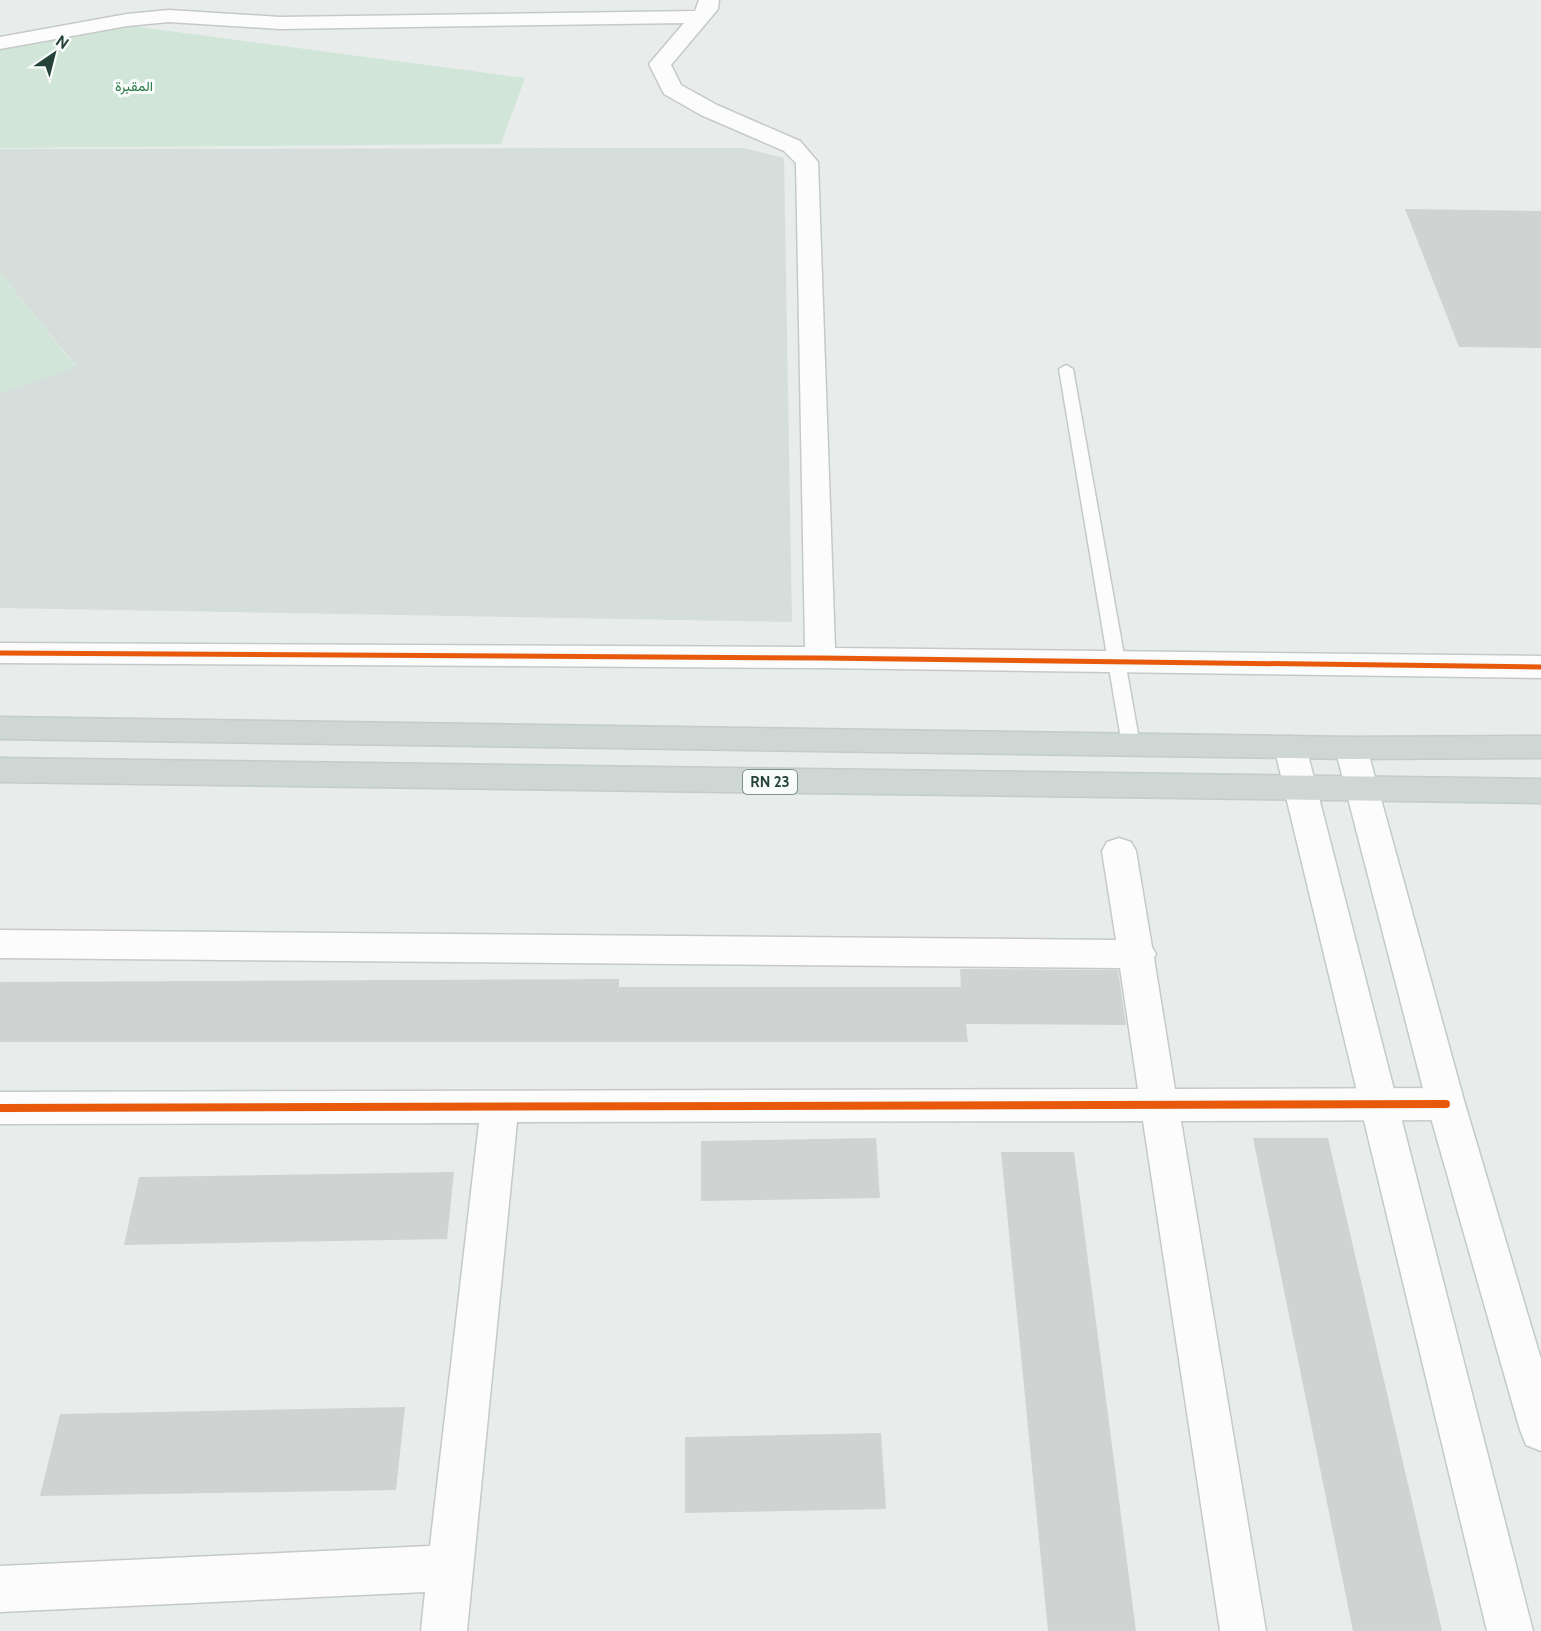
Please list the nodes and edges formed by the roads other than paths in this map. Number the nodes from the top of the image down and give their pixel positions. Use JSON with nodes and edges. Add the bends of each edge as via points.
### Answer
{"nodes":[{"id":1,"x":177,"y":0,"type":"edge"},
{"id":2,"x":253,"y":0,"type":"edge"},
{"id":3,"x":368,"y":0,"type":"edge"},
{"id":4,"x":705,"y":8,"type":"edge"},
{"id":5,"x":592,"y":9,"type":"edge"},
{"id":6,"x":482,"y":10,"type":"edge"},
{"id":7,"x":147,"y":18,"type":"junction"},
{"id":8,"x":245,"y":21,"type":"junction"},
{"id":9,"x":363,"y":22,"type":"junction"},
{"id":10,"x":0,"y":43,"type":"edge"},
{"id":11,"x":1066,"y":369,"type":"dead end"},
{"id":12,"x":0,"y":653,"type":"edge"},
{"id":13,"x":820,"y":657,"type":"junction"},
{"id":14,"x":1117,"y":662,"type":"junction"},
{"id":15,"x":1541,"y":667,"type":"edge"},
{"id":16,"x":0,"y":728,"type":"edge"},
{"id":17,"x":1131,"y":745,"type":"junction"},
{"id":18,"x":1290,"y":747,"type":"junction"},
{"id":19,"x":1541,"y":747,"type":"edge"},
{"id":20,"x":1351,"y":748,"type":"junction"},
{"id":21,"x":0,"y":770,"type":"edge"},
{"id":22,"x":1301,"y":790,"type":"junction"},
{"id":23,"x":1362,"y":790,"type":"junction"},
{"id":24,"x":1541,"y":791,"type":"edge"},
{"id":25,"x":1119,"y":851,"type":"dead end"},
{"id":26,"x":0,"y":944,"type":"edge"},
{"id":27,"x":1138,"y":954,"type":"junction"},
{"id":28,"x":1446,"y":1104,"type":"junction"},
{"id":29,"x":1161,"y":1105,"type":"junction"},
{"id":30,"x":1378,"y":1105,"type":"junction"},
{"id":31,"x":500,"y":1107,"type":"junction"},
{"id":32,"x":0,"y":1108,"type":"edge"},
{"id":33,"x":1541,"y":1430,"type":"edge"},
{"id":34,"x":450,"y":1568,"type":"junction"},
{"id":35,"x":0,"y":1589,"type":"edge"},
{"id":36,"x":444,"y":1631,"type":"edge"},
{"id":37,"x":1243,"y":1631,"type":"edge"},
{"id":38,"x":1510,"y":1631,"type":"edge"}],
"edges":[{"from":1,"to":7,"type":"street"},
{"from":2,"to":8,"type":"street"},
{"from":3,"to":9,"type":"street"},
{"from":4,"to":5,"type":"street"},
{"from":4,"to":13,"type":"street","via":[[660,64],[672,89],[709,110],[792,146],[807,162]]},
{"from":5,"to":6,"type":"street"},
{"from":6,"to":9,"type":"street"},
{"from":7,"to":8,"type":"street","via":[[197,16]]},
{"from":7,"to":10,"type":"street"},
{"from":8,"to":9,"type":"street"},
{"from":11,"to":14,"type":"lane"},
{"from":12,"to":13,"type":"street"},
{"from":13,"to":14,"type":"street"},
{"from":14,"to":15,"type":"street"},
{"from":14,"to":17,"type":"lane"},
{"from":16,"to":17,"type":"main road"},
{"from":17,"to":18,"type":"main road"},
{"from":18,"to":20,"type":"main road"},
{"from":18,"to":22,"type":"street"},
{"from":19,"to":20,"type":"main road"},
{"from":20,"to":23,"type":"street"},
{"from":21,"to":22,"type":"main road","number":"RN 23"},
{"from":22,"to":23,"type":"main road","number":"RN 23"},
{"from":22,"to":30,"type":"street"},
{"from":23,"to":24,"type":"main road","number":"RN 23"},
{"from":23,"to":28,"type":"street"},
{"from":25,"to":27,"type":"street"},
{"from":26,"to":27,"type":"street"},
{"from":27,"to":29,"type":"street"},
{"from":28,"to":30,"type":"street"},
{"from":28,"to":33,"type":"street"},
{"from":29,"to":30,"type":"street"},
{"from":29,"to":31,"type":"street"},
{"from":29,"to":37,"type":"street"},
{"from":30,"to":38,"type":"street"},
{"from":31,"to":32,"type":"street"},
{"from":31,"to":34,"type":"street"},
{"from":34,"to":35,"type":"street"},
{"from":34,"to":36,"type":"street"}]}
